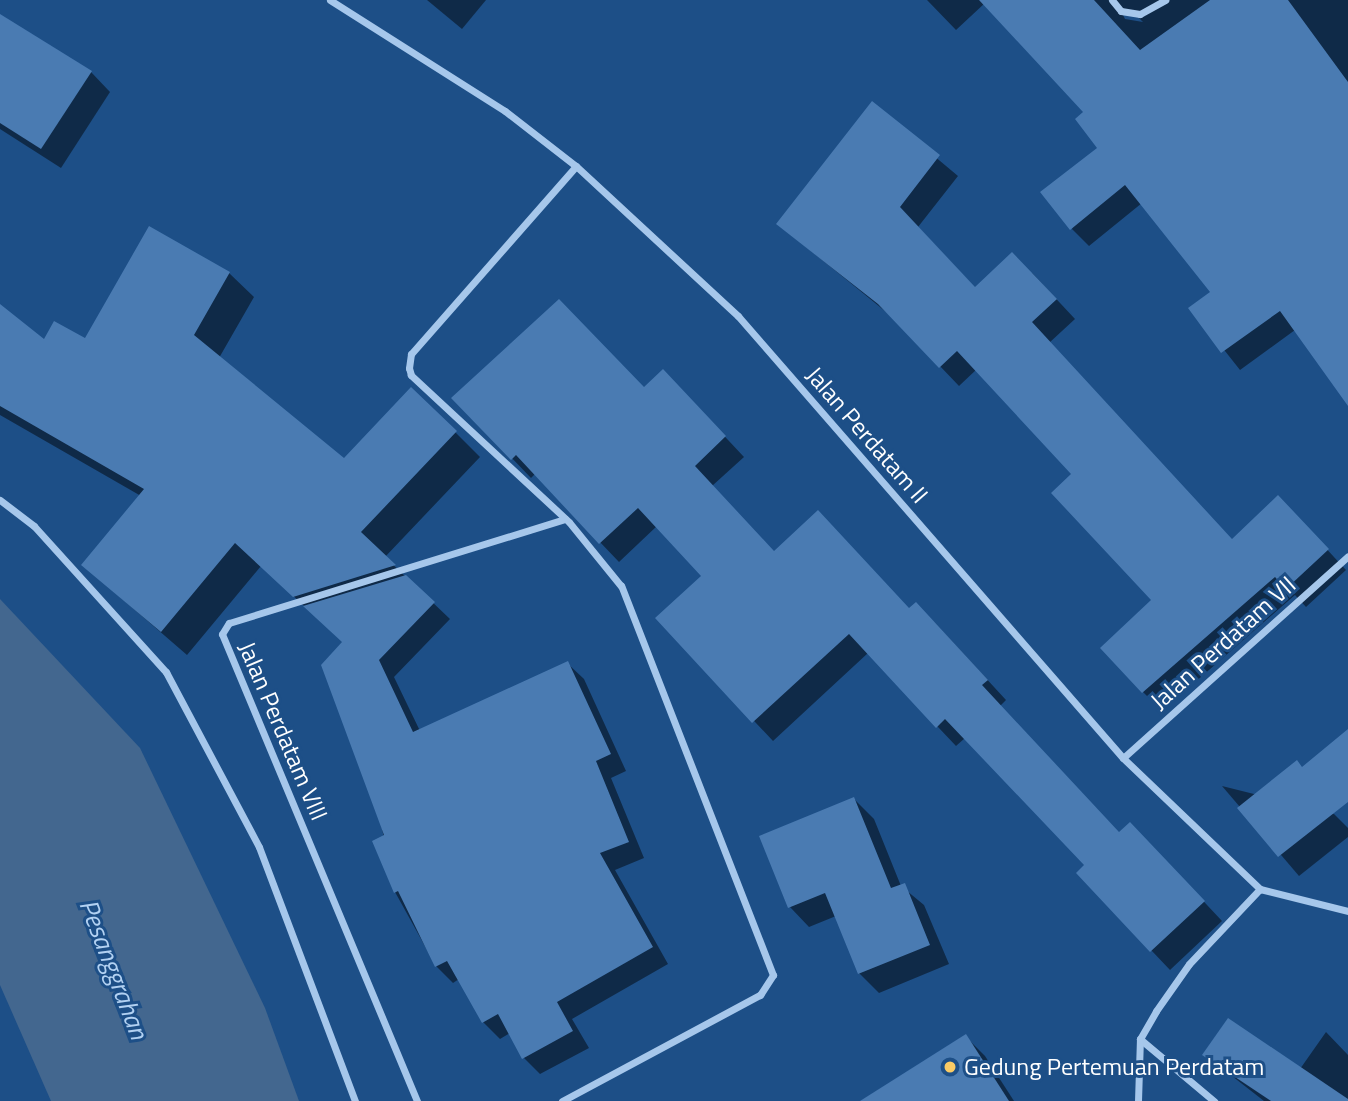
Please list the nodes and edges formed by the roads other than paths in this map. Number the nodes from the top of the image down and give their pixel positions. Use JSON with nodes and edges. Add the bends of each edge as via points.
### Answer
{"nodes":[{"id":1,"x":330,"y":0,"type":"edge"},
{"id":2,"x":1112,"y":0,"type":"edge"},
{"id":3,"x":1165,"y":0,"type":"edge"},
{"id":4,"x":576,"y":166,"type":"junction"},
{"id":5,"x":0,"y":500,"type":"edge"},
{"id":6,"x":565,"y":520,"type":"junction"},
{"id":7,"x":1348,"y":556,"type":"edge"},
{"id":8,"x":1123,"y":758,"type":"junction"},
{"id":9,"x":1260,"y":889,"type":"junction"},
{"id":10,"x":1348,"y":911,"type":"edge"},
{"id":11,"x":1140,"y":1039,"type":"junction"},
{"id":12,"x":355,"y":1101,"type":"edge"},
{"id":13,"x":417,"y":1101,"type":"edge"},
{"id":14,"x":562,"y":1101,"type":"edge"},
{"id":15,"x":1138,"y":1101,"type":"edge"},
{"id":16,"x":1214,"y":1101,"type":"edge"}],
"edges":[{"from":1,"to":4,"type":"street","name":"Jalan Perdatam II","via":[[505,111]]},
{"from":2,"to":3,"type":"street","via":[[1121,11],[1140,14]]},
{"from":4,"to":6,"type":"street","via":[[409,361],[411,375]]},
{"from":4,"to":8,"type":"street","name":"Jalan Perdatam II","via":[[738,316]]},
{"from":5,"to":12,"type":"street","via":[[34,526],[166,671],[259,847]]},
{"from":6,"to":13,"type":"street","name":"Jalan Perdatam VIII","via":[[229,623],[222,634]]},
{"from":6,"to":14,"type":"street","via":[[621,586],[773,975],[760,995]]},
{"from":7,"to":8,"type":"street","name":"Jalan Perdatam VII"},
{"from":8,"to":9,"type":"street","name":"Jalan Perdatam II"},
{"from":9,"to":10,"type":"street","name":"Jalan Perdatam II"},
{"from":9,"to":11,"type":"street","via":[[1189,964]]},
{"from":11,"to":15,"type":"street"},
{"from":11,"to":16,"type":"street"}]}
